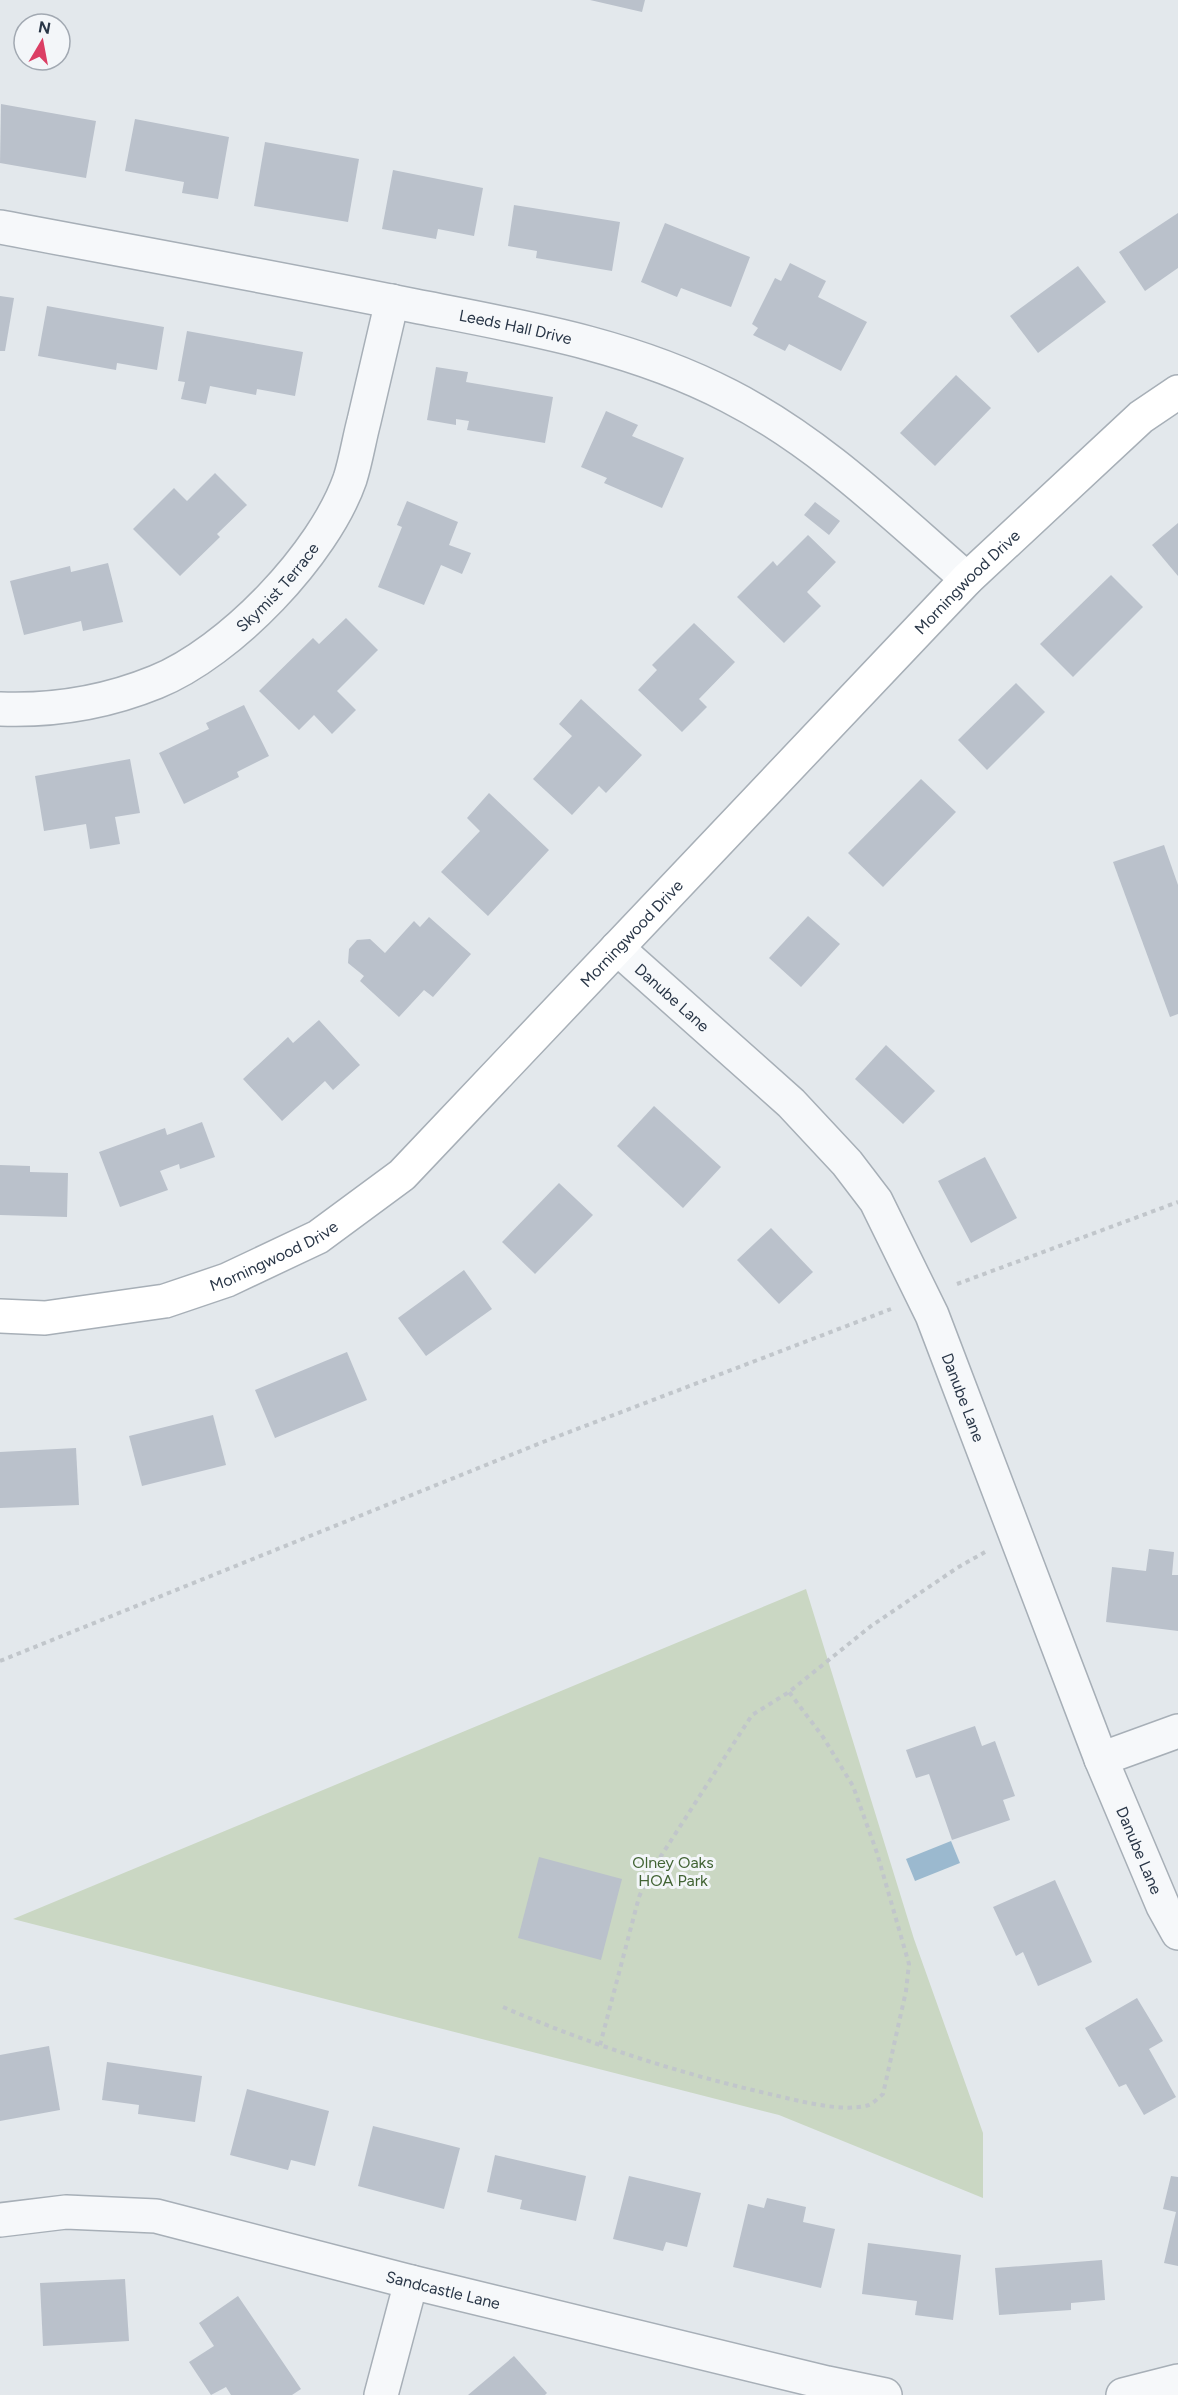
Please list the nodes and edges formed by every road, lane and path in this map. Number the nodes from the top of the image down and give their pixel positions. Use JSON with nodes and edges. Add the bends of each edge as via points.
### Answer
{"nodes":[{"id":1,"x":0,"y":227,"type":"edge"},
{"id":2,"x":392,"y":301,"type":"junction"},
{"id":3,"x":1178,"y":392,"type":"edge"},
{"id":4,"x":967,"y":579,"type":"junction"},
{"id":5,"x":0,"y":709,"type":"edge"},
{"id":6,"x":617,"y":948,"type":"junction"},
{"id":7,"x":1178,"y":1202,"type":"edge"},
{"id":8,"x":923,"y":1296,"type":"junction"},
{"id":9,"x":0,"y":1316,"type":"edge"},
{"id":10,"x":1016,"y":1536,"type":"junction"},
{"id":11,"x":0,"y":1661,"type":"edge"},
{"id":12,"x":789,"y":1692,"type":"junction"},
{"id":13,"x":1178,"y":1731,"type":"edge"},
{"id":14,"x":1101,"y":1759,"type":"junction"},
{"id":15,"x":1178,"y":1933,"type":"edge"},
{"id":16,"x":503,"y":2007,"type":"dead end"},
{"id":17,"x":600,"y":2045,"type":"junction"},
{"id":18,"x":0,"y":2220,"type":"edge"},
{"id":19,"x":411,"y":2282,"type":"junction"},
{"id":20,"x":1178,"y":2381,"type":"edge"},
{"id":21,"x":381,"y":2395,"type":"edge"},
{"id":22,"x":885,"y":2395,"type":"edge"},
{"id":23,"x":1123,"y":2395,"type":"edge"}],
"edges":[{"from":1,"to":2,"type":"street","name":"Leeds Hall Drive"},
{"from":2,"to":4,"type":"street","name":"Leeds Hall Drive","via":[[579,340],[659,363],[730,396],[821,452]]},
{"from":2,"to":5,"type":"street","name":"Skymist Terrace","via":[[350,479],[322,535],[284,586],[210,651],[157,682],[96,701],[25,710]]},
{"from":3,"to":4,"type":"street","name":"Morningwood Drive","via":[[1141,417]]},
{"from":4,"to":6,"type":"street","name":"Morningwood Drive"},
{"from":6,"to":8,"type":"street","name":"Danube Lane","via":[[791,1103],[846,1163],[876,1201]]},
{"from":6,"to":9,"type":"street","name":"Morningwood Drive","via":[[402,1175],[318,1237],[227,1280],[165,1301],[45,1318]]},
{"from":7,"to":8,"type":"path"},
{"from":8,"to":10,"type":"street","name":"Danube Lane"},
{"from":8,"to":11,"type":"path","via":[[543,1442]]},
{"from":10,"to":12,"type":"path","via":[[957,1568],[872,1626]]},
{"from":10,"to":14,"type":"street","name":"Danube Lane"},
{"from":12,"to":17,"type":"path","via":[[752,1715],[650,1873],[639,1897]]},
{"from":12,"to":17,"type":"path","via":[[853,1786],[909,1964],[883,2094],[870,2105],[807,2103],[706,2080]]},
{"from":13,"to":14,"type":"street"},
{"from":14,"to":15,"type":"street","name":"Danube Lane"},
{"from":16,"to":17,"type":"path"},
{"from":18,"to":19,"type":"street","name":"Sandcastle Lane","via":[[66,2212],[156,2216]]},
{"from":19,"to":21,"type":"street"},
{"from":19,"to":22,"type":"street","name":"Sandcastle Lane"},
{"from":20,"to":23,"type":"street"}]}
